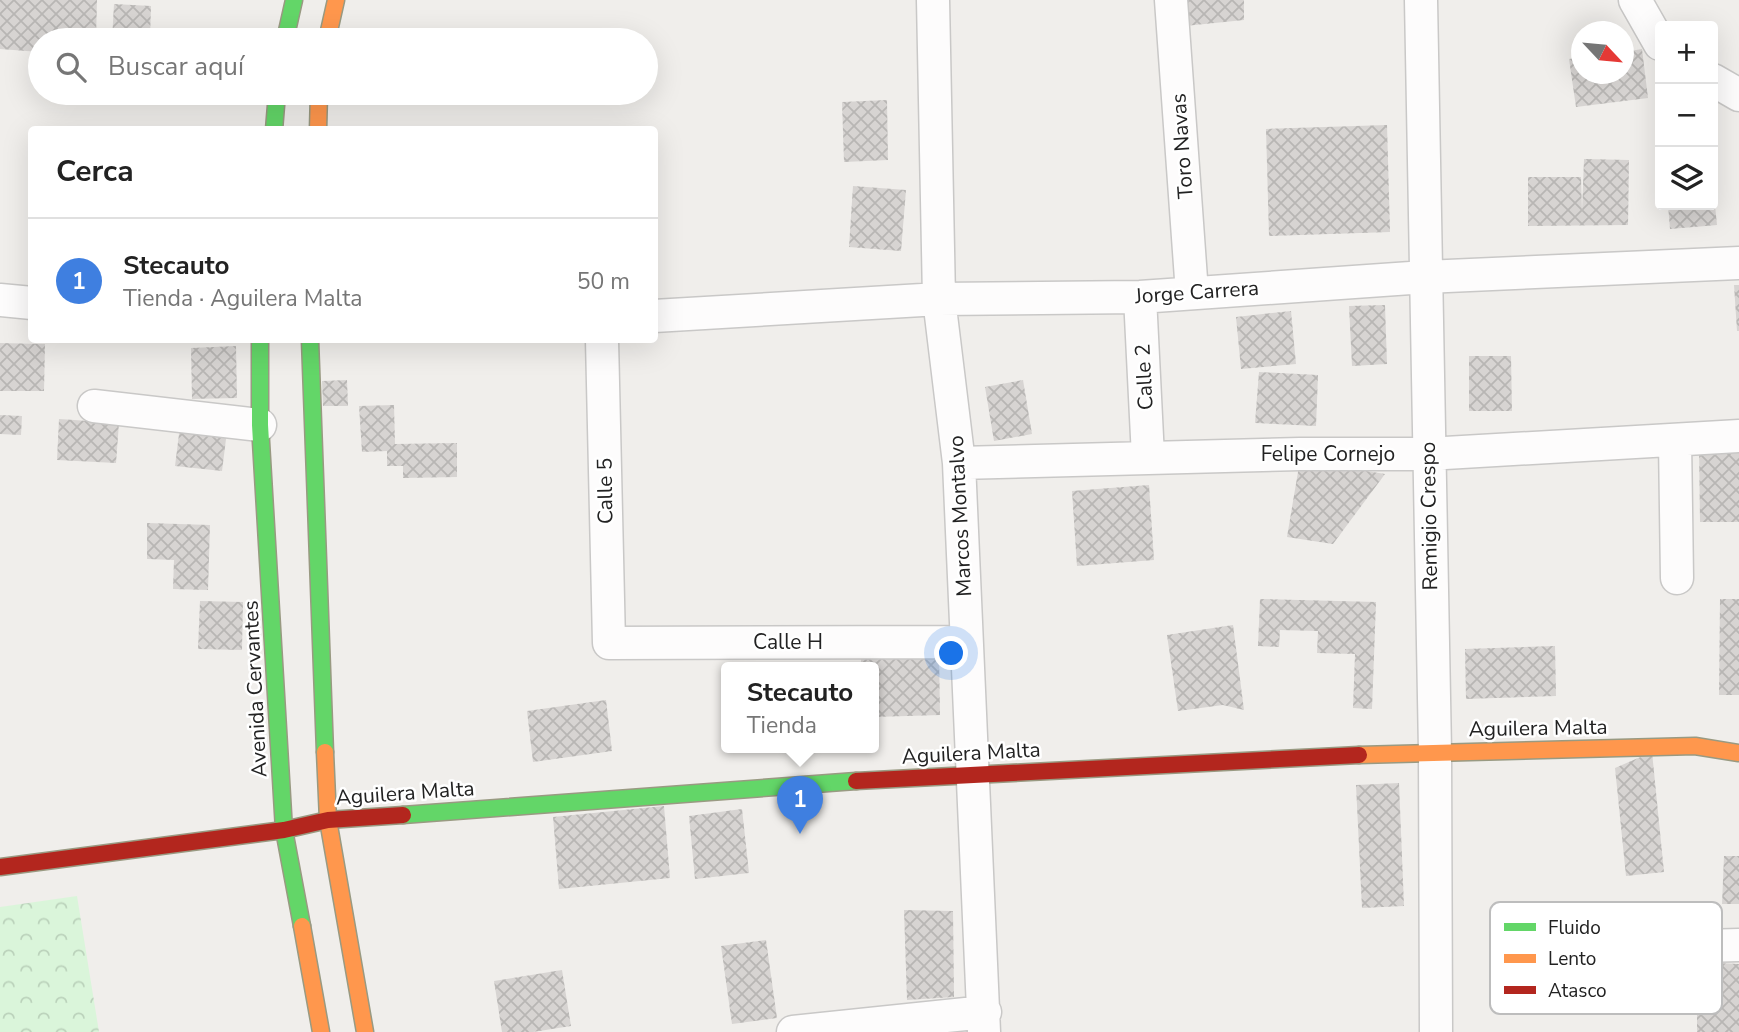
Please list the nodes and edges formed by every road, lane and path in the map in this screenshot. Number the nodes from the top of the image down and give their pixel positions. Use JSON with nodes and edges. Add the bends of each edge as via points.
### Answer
{"nodes":[{"id":1,"x":294,"y":0,"type":"edge"},
{"id":2,"x":336,"y":0,"type":"edge"},
{"id":3,"x":933,"y":0,"type":"edge"},
{"id":4,"x":1171,"y":0,"type":"edge"},
{"id":5,"x":1421,"y":0,"type":"edge"},
{"id":6,"x":1635,"y":0,"type":"edge"},
{"id":7,"x":288,"y":28,"type":"edge"},
{"id":8,"x":330,"y":28,"type":"edge"},
{"id":9,"x":1655,"y":35,"type":"edge"},
{"id":10,"x":1718,"y":83,"type":"edge"},
{"id":11,"x":1739,"y":95,"type":"edge"},
{"id":12,"x":276,"y":105,"type":"edge"},
{"id":13,"x":319,"y":105,"type":"edge"},
{"id":14,"x":274,"y":126,"type":"edge"},
{"id":15,"x":318,"y":126,"type":"edge"},
{"id":16,"x":1739,"y":263,"type":"edge"},
{"id":17,"x":1425,"y":277,"type":"junction"},
{"id":18,"x":1192,"y":293,"type":"junction"},
{"id":19,"x":1140,"y":297,"type":"junction"},
{"id":20,"x":939,"y":299,"type":"junction"},
{"id":21,"x":0,"y":300,"type":"edge"},
{"id":22,"x":28,"y":303,"type":"edge"},
{"id":23,"x":658,"y":316,"type":"edge"},
{"id":24,"x":260,"y":343,"type":"edge"},
{"id":25,"x":310,"y":343,"type":"edge"},
{"id":26,"x":602,"y":343,"type":"edge"},
{"id":27,"x":94,"y":406,"type":"dead end"},
{"id":28,"x":260,"y":425,"type":"junction"},
{"id":29,"x":1739,"y":436,"type":"edge"},
{"id":30,"x":1675,"y":440,"type":"junction"},
{"id":31,"x":1428,"y":454,"type":"junction"},
{"id":32,"x":1149,"y":457,"type":"junction"},
{"id":33,"x":959,"y":463,"type":"junction"},
{"id":34,"x":1677,"y":578,"type":"dead end"},
{"id":35,"x":966,"y":642,"type":"junction"},
{"id":36,"x":609,"y":643,"type":"joint"},
{"id":37,"x":1435,"y":751,"type":"junction"},
{"id":38,"x":1739,"y":753,"type":"edge"},
{"id":39,"x":971,"y":772,"type":"junction"},
{"id":40,"x":328,"y":820,"type":"junction"},
{"id":41,"x":285,"y":830,"type":"junction"},
{"id":42,"x":0,"y":867,"type":"edge"},
{"id":43,"x":984,"y":1022,"type":"edge"},
{"id":44,"x":321,"y":1032,"type":"edge"},
{"id":45,"x":365,"y":1032,"type":"edge"},
{"id":46,"x":793,"y":1032,"type":"edge"},
{"id":47,"x":1436,"y":1032,"type":"edge"}],
"edges":[{"from":1,"to":7,"type":"street"},
{"from":2,"to":8,"type":"street"},
{"from":3,"to":20,"type":"street","name":"Marcos Montalvo"},
{"from":4,"to":18,"type":"street","name":"Toro Navas"},
{"from":5,"to":17,"type":"street","name":"Remigio Crespo"},
{"from":6,"to":9,"type":"street"},
{"from":10,"to":11,"type":"street"},
{"from":12,"to":14,"type":"street"},
{"from":13,"to":15,"type":"street"},
{"from":16,"to":17,"type":"street","name":"Jorge Carrera"},
{"from":17,"to":18,"type":"street","name":"Jorge Carrera"},
{"from":17,"to":31,"type":"street","name":"Remigio Crespo"},
{"from":18,"to":19,"type":"street","name":"Jorge Carrera"},
{"from":19,"to":20,"type":"street","name":"Jorge Carrera"},
{"from":19,"to":32,"type":"street","name":"Calle 2"},
{"from":20,"to":23,"type":"street","name":"Jorge Carrera"},
{"from":20,"to":33,"type":"street","name":"Marcos Montalvo"},
{"from":21,"to":22,"type":"street"},
{"from":24,"to":28,"type":"street","name":"Avenida Cervantes"},
{"from":25,"to":40,"type":"street"},
{"from":26,"to":36,"type":"street","name":"Calle 5"},
{"from":27,"to":28,"type":"street"},
{"from":28,"to":41,"type":"street","name":"Avenida Cervantes"},
{"from":29,"to":30,"type":"street","name":"Felipe Cornejo"},
{"from":30,"to":31,"type":"street","name":"Felipe Cornejo"},
{"from":30,"to":34,"type":"street"},
{"from":31,"to":32,"type":"street","name":"Felipe Cornejo"},
{"from":31,"to":37,"type":"street","name":"Remigio Crespo"},
{"from":32,"to":33,"type":"street","name":"Felipe Cornejo"},
{"from":33,"to":35,"type":"street","name":"Marcos Montalvo"},
{"from":35,"to":36,"type":"street","name":"Calle H"},
{"from":35,"to":39,"type":"street","name":"Marcos Montalvo"},
{"from":37,"to":38,"type":"street","name":"Aguilera Malta","via":[[1695,746]]},
{"from":37,"to":39,"type":"street","name":"Aguilera Malta"},
{"from":37,"to":47,"type":"street","name":"Remigio Crespo"},
{"from":39,"to":40,"type":"street","name":"Aguilera Malta"},
{"from":39,"to":43,"type":"street","name":"Marcos Montalvo"},
{"from":40,"to":41,"type":"street","name":"Aguilera Malta"},
{"from":40,"to":45,"type":"street"},
{"from":41,"to":42,"type":"street","name":"Aguilera Malta"},
{"from":41,"to":44,"type":"street","name":"Avenida Cervantes"},
{"from":43,"to":46,"type":"street"}]}
